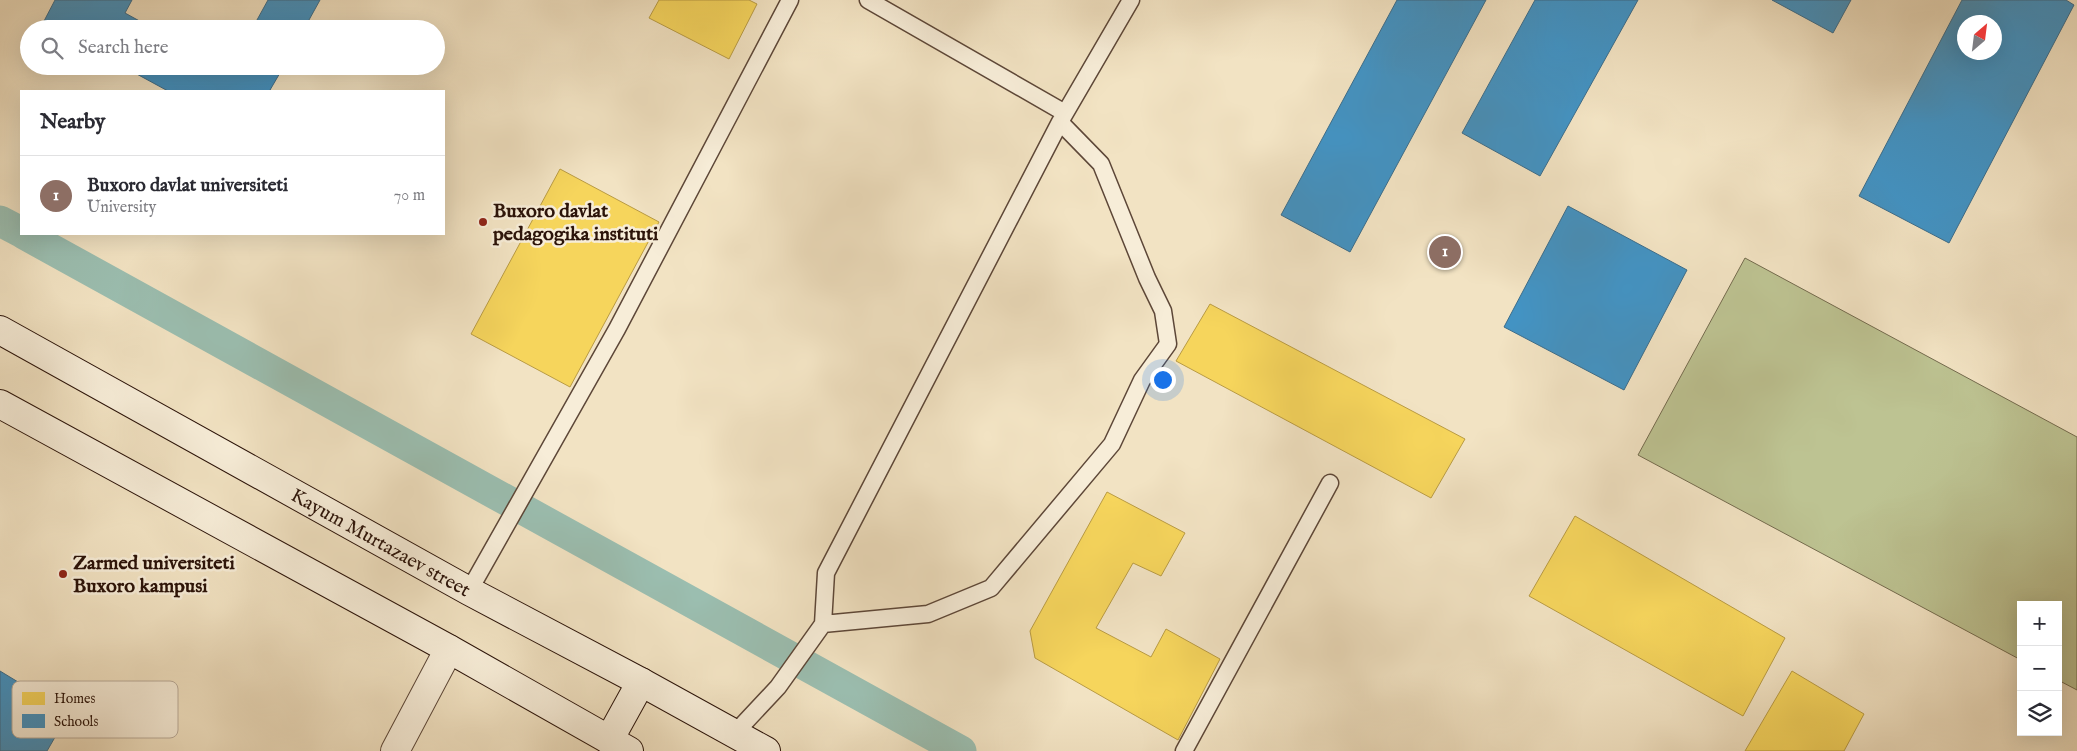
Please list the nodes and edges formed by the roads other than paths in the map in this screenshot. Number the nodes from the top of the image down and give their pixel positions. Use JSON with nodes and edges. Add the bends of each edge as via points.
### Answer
{"nodes":[{"id":1,"x":790,"y":0,"type":"edge"},
{"id":2,"x":868,"y":0,"type":"edge"},
{"id":3,"x":1131,"y":0,"type":"edge"},
{"id":4,"x":1063,"y":118,"type":"junction"},
{"id":5,"x":0,"y":330,"type":"edge"},
{"id":6,"x":0,"y":404,"type":"edge"},
{"id":7,"x":1330,"y":483,"type":"dead end"},
{"id":8,"x":469,"y":591,"type":"junction"},
{"id":9,"x":823,"y":624,"type":"junction"},
{"id":10,"x":448,"y":650,"type":"junction"},
{"id":11,"x":641,"y":682,"type":"junction"},
{"id":12,"x":730,"y":742,"type":"edge"},
{"id":13,"x":619,"y":746,"type":"edge"},
{"id":14,"x":395,"y":751,"type":"edge"},
{"id":15,"x":766,"y":751,"type":"edge"},
{"id":16,"x":1184,"y":751,"type":"edge"}],
"edges":[{"from":1,"to":8,"type":"lane","via":[[617,329]]},
{"from":2,"to":4,"type":"lane"},
{"from":3,"to":4,"type":"lane"},
{"from":4,"to":9,"type":"lane","via":[[826,573]]},
{"from":4,"to":9,"type":"lane","via":[[1101,164],[1163,311],[1168,344],[1142,380],[1112,444],[991,588],[928,614]]},
{"from":5,"to":8,"type":"street","name":"Kayum Murtazaev street"},
{"from":6,"to":10,"type":"street"},
{"from":7,"to":16,"type":"lane"},
{"from":8,"to":11,"type":"street","name":"Kayum Murtazaev street"},
{"from":9,"to":12,"type":"lane","via":[[778,687]]},
{"from":10,"to":13,"type":"street"},
{"from":10,"to":14,"type":"street"},
{"from":11,"to":12,"type":"street","name":"Kayum Murtazaev street"},
{"from":11,"to":13,"type":"street"},
{"from":12,"to":15,"type":"street","name":"Kayum Murtazaev street"}]}
